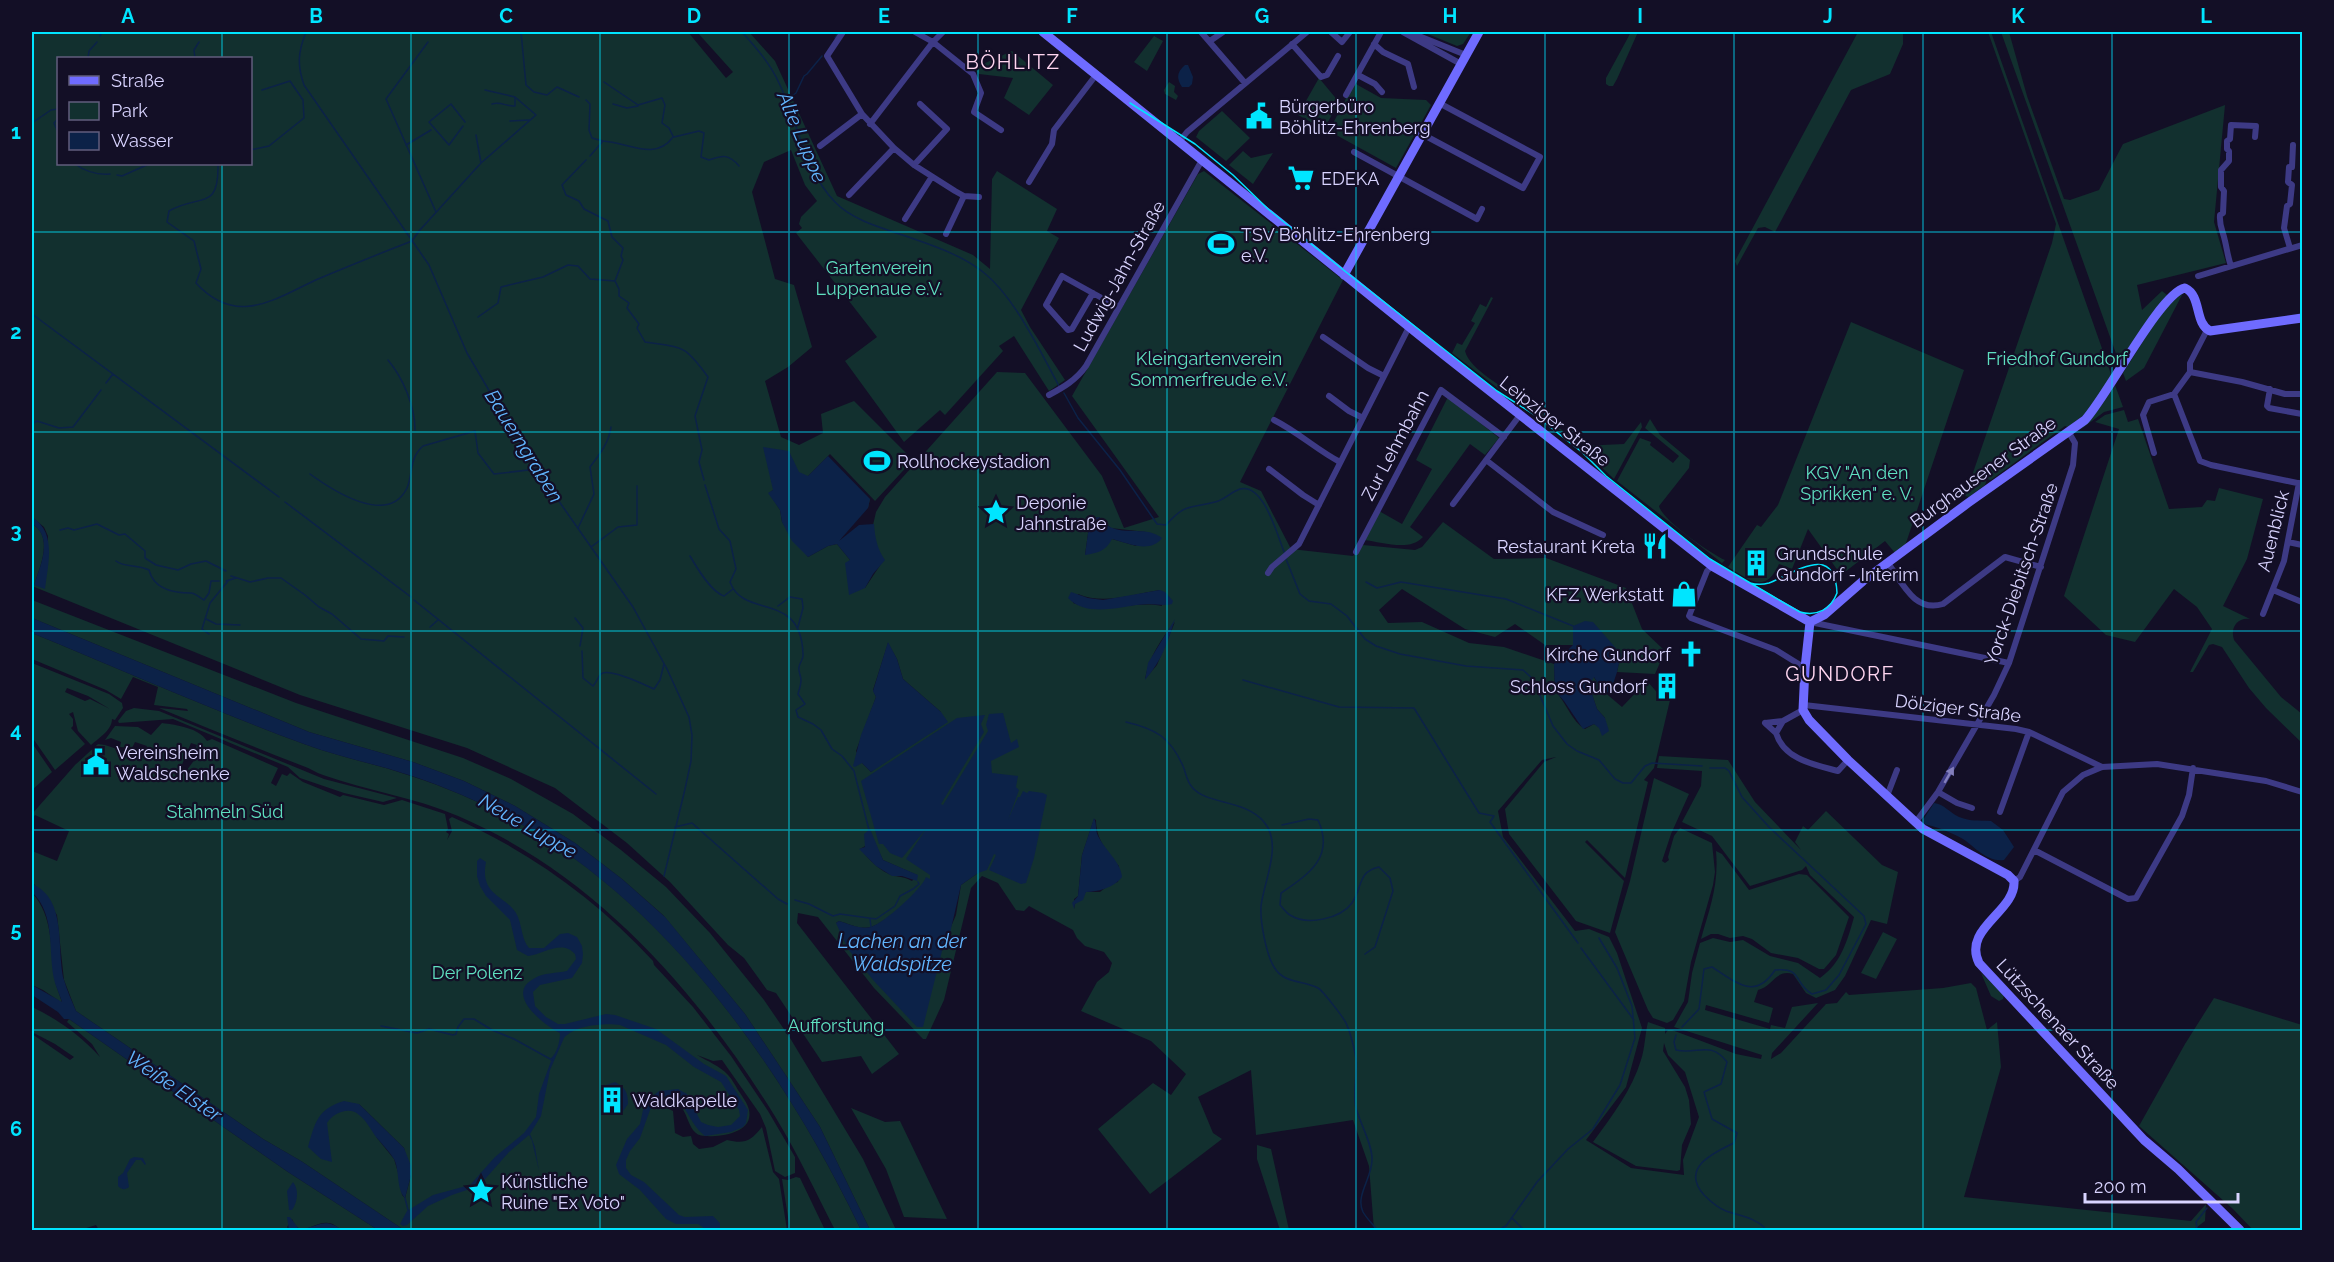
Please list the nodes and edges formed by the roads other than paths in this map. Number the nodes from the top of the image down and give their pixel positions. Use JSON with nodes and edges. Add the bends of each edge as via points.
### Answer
{"nodes":[{"id":1,"x":843,"y":32,"type":"edge"},
{"id":2,"x":915,"y":32,"type":"edge"},
{"id":3,"x":944,"y":32,"type":"edge"},
{"id":4,"x":1043,"y":32,"type":"edge"},
{"id":5,"x":1201,"y":32,"type":"edge"},
{"id":6,"x":1223,"y":32,"type":"edge"},
{"id":7,"x":1307,"y":32,"type":"edge"},
{"id":8,"x":1331,"y":32,"type":"edge"},
{"id":9,"x":1350,"y":32,"type":"edge"},
{"id":10,"x":1381,"y":32,"type":"edge"},
{"id":11,"x":1403,"y":32,"type":"edge"},
{"id":12,"x":1409,"y":32,"type":"edge"},
{"id":13,"x":1479,"y":32,"type":"edge"},
{"id":14,"x":1210,"y":41,"type":"junction"},
{"id":15,"x":933,"y":42,"type":"junction"},
{"id":16,"x":1292,"y":44,"type":"junction"},
{"id":17,"x":1374,"y":44,"type":"junction"},
{"id":18,"x":1466,"y":55,"type":"junction"},
{"id":19,"x":1338,"y":56,"type":"dead end"},
{"id":20,"x":1461,"y":64,"type":"junction"},
{"id":21,"x":1096,"y":75,"type":"junction"},
{"id":22,"x":1358,"y":75,"type":"junction"},
{"id":23,"x":1245,"y":83,"type":"junction"},
{"id":24,"x":1414,"y":87,"type":"dead end"},
{"id":25,"x":1382,"y":92,"type":"dead end"},
{"id":26,"x":1346,"y":95,"type":"dead end"},
{"id":27,"x":1439,"y":103,"type":"junction"},
{"id":28,"x":920,"y":104,"type":"dead end"},
{"id":29,"x":862,"y":114,"type":"junction"},
{"id":30,"x":870,"y":124,"type":"junction"},
{"id":31,"x":1000,"y":130,"type":"dead end"},
{"id":32,"x":1422,"y":134,"type":"junction"},
{"id":33,"x":2255,"y":137,"type":"dead end"},
{"id":34,"x":1179,"y":142,"type":"junction"},
{"id":35,"x":2293,"y":145,"type":"dead end"},
{"id":36,"x":820,"y":146,"type":"dead end"},
{"id":37,"x":894,"y":148,"type":"junction"},
{"id":38,"x":1354,"y":152,"type":"dead end"},
{"id":39,"x":1202,"y":160,"type":"junction"},
{"id":40,"x":914,"y":165,"type":"junction"},
{"id":41,"x":1399,"y":176,"type":"junction"},
{"id":42,"x":931,"y":177,"type":"junction"},
{"id":43,"x":1029,"y":182,"type":"dead end"},
{"id":44,"x":849,"y":195,"type":"dead end"},
{"id":45,"x":964,"y":196,"type":"junction"},
{"id":46,"x":979,"y":197,"type":"dead end"},
{"id":47,"x":1482,"y":209,"type":"dead end"},
{"id":48,"x":905,"y":219,"type":"dead end"},
{"id":49,"x":945,"y":234,"type":"dead end"},
{"id":50,"x":2302,"y":245,"type":"edge"},
{"id":51,"x":2290,"y":248,"type":"junction"},
{"id":52,"x":2231,"y":266,"type":"junction"},
{"id":53,"x":1344,"y":275,"type":"junction"},
{"id":54,"x":2198,"y":276,"type":"dead end"},
{"id":55,"x":1093,"y":293,"type":"junction"},
{"id":56,"x":1118,"y":307,"type":"junction"},
{"id":57,"x":2302,"y":318,"type":"edge"},
{"id":58,"x":1409,"y":327,"type":"junction"},
{"id":59,"x":2208,"y":330,"type":"junction"},
{"id":60,"x":1323,"y":337,"type":"dead end"},
{"id":61,"x":2190,"y":372,"type":"junction"},
{"id":62,"x":1384,"y":376,"type":"junction"},
{"id":63,"x":2270,"y":389,"type":"junction"},
{"id":64,"x":2302,"y":393,"type":"edge"},
{"id":65,"x":2174,"y":394,"type":"junction"},
{"id":66,"x":1049,"y":395,"type":"dead end"},
{"id":67,"x":1329,"y":396,"type":"dead end"},
{"id":68,"x":2302,"y":414,"type":"edge"},
{"id":69,"x":1520,"y":415,"type":"junction"},
{"id":70,"x":1363,"y":418,"type":"junction"},
{"id":71,"x":1274,"y":420,"type":"dead end"},
{"id":72,"x":2068,"y":431,"type":"junction"},
{"id":73,"x":1504,"y":437,"type":"junction"},
{"id":74,"x":2154,"y":453,"type":"dead end"},
{"id":75,"x":1486,"y":460,"type":"junction"},
{"id":76,"x":1340,"y":462,"type":"junction"},
{"id":77,"x":1269,"y":469,"type":"dead end"},
{"id":78,"x":2301,"y":484,"type":"edge"},
{"id":79,"x":1453,"y":504,"type":"dead end"},
{"id":80,"x":1319,"y":505,"type":"junction"},
{"id":81,"x":1603,"y":535,"type":"dead end"},
{"id":82,"x":2288,"y":542,"type":"junction"},
{"id":83,"x":2302,"y":545,"type":"edge"},
{"id":84,"x":1356,"y":552,"type":"dead end"},
{"id":85,"x":1888,"y":563,"type":"junction"},
{"id":86,"x":1712,"y":566,"type":"junction"},
{"id":87,"x":2041,"y":567,"type":"junction"},
{"id":88,"x":1268,"y":573,"type":"dead end"},
{"id":89,"x":2273,"y":590,"type":"junction"},
{"id":90,"x":2302,"y":602,"type":"edge"},
{"id":91,"x":2263,"y":614,"type":"dead end"},
{"id":92,"x":1810,"y":622,"type":"junction"},
{"id":93,"x":2009,"y":663,"type":"junction"},
{"id":94,"x":1805,"y":668,"type":"junction"},
{"id":95,"x":1804,"y":708,"type":"junction"},
{"id":96,"x":1783,"y":721,"type":"junction"},
{"id":97,"x":1978,"y":723,"type":"junction"},
{"id":98,"x":2029,"y":732,"type":"junction"},
{"id":99,"x":1776,"y":733,"type":"junction"},
{"id":100,"x":1848,"y":760,"type":"junction"},
{"id":101,"x":2102,"y":767,"type":"junction"},
{"id":102,"x":2193,"y":768,"type":"junction"},
{"id":103,"x":1897,"y":770,"type":"dead end"},
{"id":104,"x":1938,"y":792,"type":"junction"},
{"id":105,"x":2302,"y":792,"type":"edge"},
{"id":106,"x":1887,"y":796,"type":"junction"},
{"id":107,"x":1972,"y":808,"type":"dead end"},
{"id":108,"x":2000,"y":812,"type":"dead end"},
{"id":109,"x":1915,"y":823,"type":"junction"},
{"id":110,"x":2034,"y":850,"type":"junction"},
{"id":111,"x":2014,"y":881,"type":"junction"},
{"id":112,"x":2240,"y":1230,"type":"edge"}],
"edges":[{"from":1,"to":29,"type":"street","via":[[827,56]]},
{"from":2,"to":15,"type":"street"},
{"from":3,"to":15,"type":"street"},
{"from":4,"to":21,"type":"street","name":"Leipziger Straße"},
{"from":5,"to":14,"type":"street"},
{"from":6,"to":14,"type":"street"},
{"from":7,"to":16,"type":"street"},
{"from":8,"to":9,"type":"street","via":[[1342,42]]},
{"from":10,"to":17,"type":"street"},
{"from":11,"to":20,"type":"street"},
{"from":12,"to":18,"type":"street"},
{"from":13,"to":18,"type":"street"},
{"from":14,"to":23,"type":"street"},
{"from":15,"to":30,"type":"street"},
{"from":15,"to":31,"type":"street","via":[[973,74],[981,93],[974,112]]},
{"from":16,"to":19,"type":"street","via":[[1321,77],[1327,75]]},
{"from":16,"to":23,"type":"street"},
{"from":17,"to":22,"type":"street"},
{"from":17,"to":24,"type":"street","via":[[1408,64]]},
{"from":18,"to":20,"type":"street"},
{"from":20,"to":27,"type":"street"},
{"from":21,"to":34,"type":"street","name":"Leipziger Straße"},
{"from":21,"to":43,"type":"street","via":[[1054,130],[1052,144]]},
{"from":22,"to":25,"type":"street"},
{"from":22,"to":26,"type":"street"},
{"from":23,"to":34,"type":"street"},
{"from":27,"to":32,"type":"street"},
{"from":27,"to":32,"type":"street","via":[[1540,157],[1523,188]]},
{"from":28,"to":40,"type":"street","via":[[947,129]]},
{"from":29,"to":30,"type":"street"},
{"from":29,"to":36,"type":"street"},
{"from":30,"to":37,"type":"street"},
{"from":32,"to":41,"type":"street"},
{"from":33,"to":52,"type":"street","via":[[2256,126],[2230,125],[2229,161],[2222,170],[2223,213],[2219,225]]},
{"from":34,"to":39,"type":"street","name":"Leipziger Straße"},
{"from":35,"to":51,"type":"street","via":[[2288,175],[2292,185],[2290,204],[2283,223]]},
{"from":37,"to":40,"type":"street"},
{"from":37,"to":44,"type":"street"},
{"from":38,"to":41,"type":"street"},
{"from":39,"to":53,"type":"street","name":"Leipziger Straße"},
{"from":39,"to":56,"type":"street","name":"Ludwig-Jahn-Straße"},
{"from":40,"to":42,"type":"street"},
{"from":41,"to":47,"type":"street","via":[[1477,219]]},
{"from":41,"to":53,"type":"street"},
{"from":42,"to":45,"type":"street"},
{"from":42,"to":48,"type":"street"},
{"from":45,"to":46,"type":"street"},
{"from":45,"to":49,"type":"street"},
{"from":50,"to":51,"type":"street"},
{"from":51,"to":52,"type":"street"},
{"from":52,"to":54,"type":"street"},
{"from":53,"to":58,"type":"street","name":"Leipziger Straße"},
{"from":55,"to":55,"type":"street","via":[[1062,276],[1046,305],[1068,330],[1072,329]]},
{"from":55,"to":56,"type":"street"},
{"from":56,"to":66,"type":"street","name":"Ludwig-Jahn-Straße","via":[[1079,375]]},
{"from":57,"to":59,"type":"street"},
{"from":58,"to":62,"type":"street"},
{"from":58,"to":69,"type":"street","name":"Leipziger Straße"},
{"from":59,"to":61,"type":"street","via":[[2190,363]]},
{"from":59,"to":72,"type":"street","name":"Burghausener Straße","via":[[2194,295],[2185,288],[2178,290],[2091,413]]},
{"from":60,"to":62,"type":"street"},
{"from":61,"to":63,"type":"street"},
{"from":61,"to":65,"type":"street"},
{"from":62,"to":70,"type":"street"},
{"from":63,"to":64,"type":"street","via":[[2285,394]]},
{"from":63,"to":68,"type":"street","via":[[2269,408]]},
{"from":65,"to":74,"type":"street","via":[[2148,402],[2142,415]]},
{"from":65,"to":78,"type":"street","via":[[2200,460]]},
{"from":67,"to":70,"type":"street"},
{"from":69,"to":73,"type":"street"},
{"from":69,"to":86,"type":"street","name":"Leipziger Straße"},
{"from":70,"to":76,"type":"street"},
{"from":71,"to":76,"type":"street"},
{"from":72,"to":85,"type":"street","name":"Burghausener Straße"},
{"from":72,"to":87,"type":"street","name":"Yorck-Diebitsch-Straße","via":[[2075,443],[2073,465]]},
{"from":73,"to":75,"type":"street"},
{"from":73,"to":84,"type":"street","name":"Zur Lehmbahn","via":[[1441,390]]},
{"from":75,"to":79,"type":"street"},
{"from":75,"to":81,"type":"street","via":[[1554,512]]},
{"from":76,"to":80,"type":"street"},
{"from":77,"to":80,"type":"street"},
{"from":78,"to":82,"type":"street","name":"Auenblick"},
{"from":80,"to":88,"type":"street","via":[[1299,544]]},
{"from":82,"to":83,"type":"street"},
{"from":82,"to":89,"type":"street","name":"Auenblick"},
{"from":85,"to":87,"type":"street","via":[[1915,600],[1930,606],[1942,604],[2005,557]]},
{"from":85,"to":92,"type":"street","name":"Burghausener Straße","via":[[1830,611]]},
{"from":86,"to":92,"type":"street","name":"Leipziger Straße"},
{"from":86,"to":94,"type":"street","via":[[1689,616],[1776,650]]},
{"from":87,"to":93,"type":"street","name":"Yorck-Diebitsch-Straße"},
{"from":89,"to":90,"type":"street","name":"Auenblick"},
{"from":89,"to":91,"type":"street"},
{"from":92,"to":93,"type":"street","name":"Leipziger Straße"},
{"from":92,"to":94,"type":"street"},
{"from":93,"to":97,"type":"street","name":"Yorck-Diebitsch-Straße"},
{"from":94,"to":95,"type":"street"},
{"from":95,"to":96,"type":"street"},
{"from":95,"to":97,"type":"street","name":"Dölziger Straße"},
{"from":95,"to":100,"type":"street","via":[[1809,720]]},
{"from":96,"to":99,"type":"street"},
{"from":96,"to":99,"type":"street","via":[[1765,722]]},
{"from":97,"to":98,"type":"street","name":"Dölziger Straße"},
{"from":104,"to":97,"type":"street","name":"Yorck-Diebitsch-Straße","one_way":true},
{"from":98,"to":101,"type":"street","name":"Dölziger Straße"},
{"from":98,"to":108,"type":"street"},
{"from":99,"to":100,"type":"street","via":[[1784,747],[1804,761],[1838,771]]},
{"from":100,"to":106,"type":"street"},
{"from":101,"to":102,"type":"street","via":[[2157,764]]},
{"from":101,"to":110,"type":"street","via":[[2083,775],[2063,792]]},
{"from":102,"to":105,"type":"street","via":[[2266,781]]},
{"from":102,"to":110,"type":"street","via":[[2182,816],[2136,898],[2128,899]]},
{"from":103,"to":106,"type":"street"},
{"from":104,"to":107,"type":"street"},
{"from":104,"to":109,"type":"street","name":"Yorck-Diebitsch-Straße"},
{"from":106,"to":109,"type":"street"},
{"from":109,"to":111,"type":"street"},
{"from":110,"to":111,"type":"street"},
{"from":111,"to":112,"type":"street","name":"Lützschenaer Straße","via":[[2010,896],[1977,939],[1979,963],[2144,1140]]}]}
